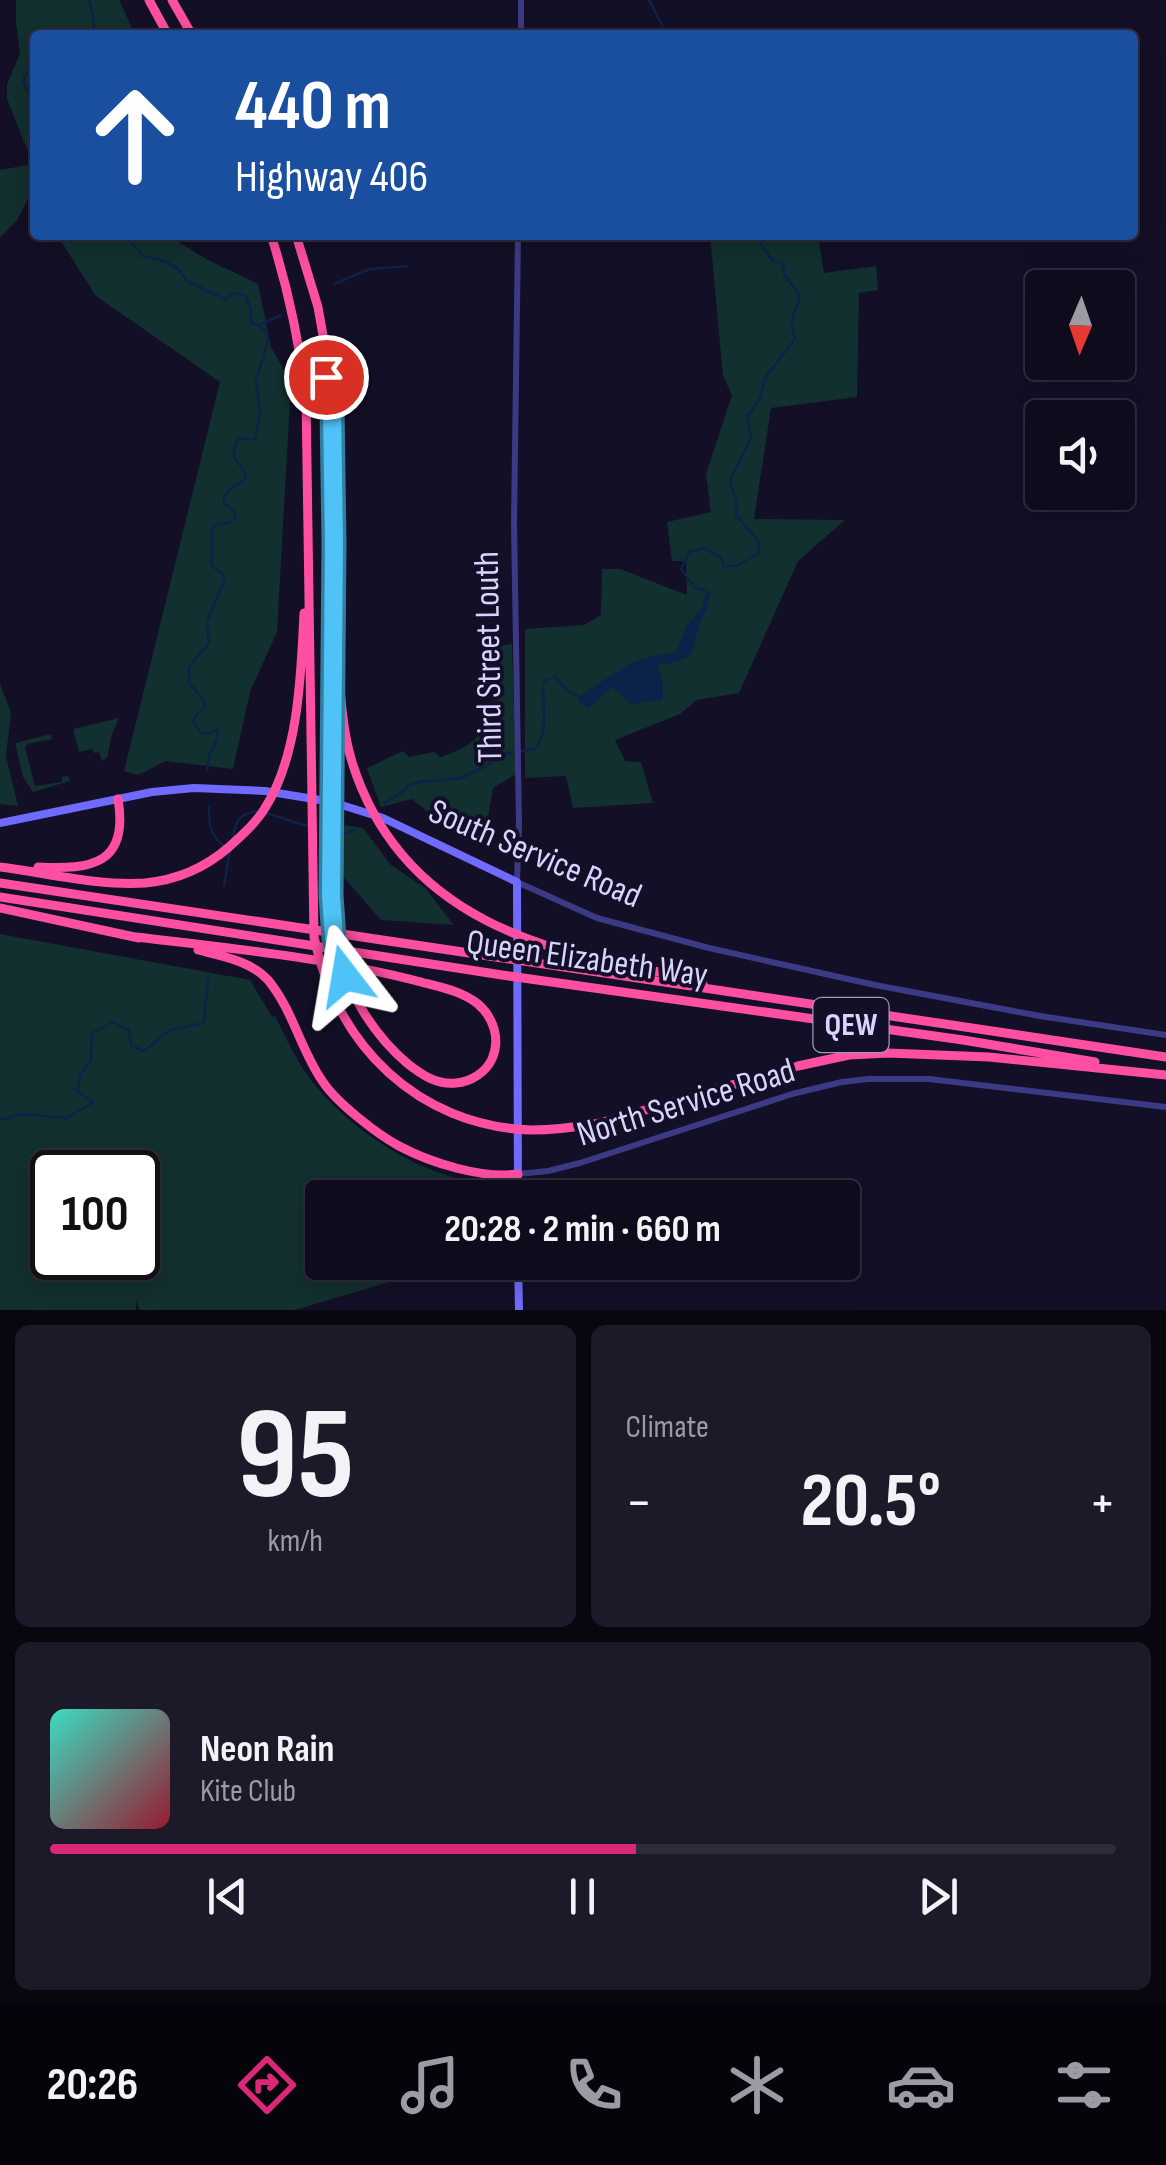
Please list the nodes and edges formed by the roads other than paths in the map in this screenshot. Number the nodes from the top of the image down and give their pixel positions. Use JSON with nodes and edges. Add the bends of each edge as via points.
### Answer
{"nodes":[{"id":1,"x":149,"y":0,"type":"edge"},
{"id":2,"x":172,"y":0,"type":"edge"},
{"id":3,"x":521,"y":0,"type":"edge"},
{"id":4,"x":165,"y":30,"type":"edge"},
{"id":5,"x":189,"y":30,"type":"edge"},
{"id":6,"x":521,"y":30,"type":"edge"},
{"id":7,"x":272,"y":240,"type":"edge"},
{"id":8,"x":298,"y":240,"type":"edge"},
{"id":9,"x":518,"y":240,"type":"edge"},
{"id":10,"x":308,"y":540,"type":"junction"},
{"id":11,"x":334,"y":576,"type":"junction"},
{"id":12,"x":118,"y":799,"type":"junction"},
{"id":13,"x":0,"y":822,"type":"edge"},
{"id":14,"x":0,"y":866,"type":"edge"},
{"id":15,"x":517,"y":882,"type":"junction"},
{"id":16,"x":0,"y":884,"type":"edge"},
{"id":17,"x":0,"y":897,"type":"edge"},
{"id":18,"x":0,"y":908,"type":"edge"},
{"id":19,"x":136,"y":937,"type":"junction"},
{"id":20,"x":714,"y":989,"type":"junction"},
{"id":21,"x":1166,"y":1035,"type":"edge"},
{"id":22,"x":1166,"y":1056,"type":"edge"},
{"id":23,"x":1166,"y":1074,"type":"edge"},
{"id":24,"x":1166,"y":1107,"type":"edge"},
{"id":25,"x":518,"y":1174,"type":"junction"},
{"id":26,"x":518,"y":1180,"type":"edge"},
{"id":27,"x":518,"y":1280,"type":"edge"},
{"id":28,"x":518,"y":1310,"type":"edge"}],
"edges":[{"from":1,"to":4,"type":"highway"},
{"from":2,"to":5,"type":"highway"},
{"from":3,"to":6,"type":"street"},
{"from":7,"to":10,"type":"highway","via":[[306,396]]},
{"from":8,"to":11,"type":"highway","via":[[318,307],[332,409]]},
{"from":9,"to":15,"type":"street","name":"Third Street Louth"},
{"from":10,"to":14,"type":"highway","via":[[290,746],[266,807],[246,832],[210,863],[147,882]]},
{"from":10,"to":23,"type":"highway","via":[[314,937],[338,1008],[396,1080],[449,1112],[535,1130],[600,1123],[849,1055],[989,1057]]},
{"from":11,"to":19,"type":"highway","via":[[333,915],[334,938],[345,976],[378,1034],[426,1077],[458,1083],[490,1064],[492,1022],[478,1004],[452,990],[357,968]]},
{"from":11,"to":20,"type":"highway","via":[[352,762],[370,807],[421,875],[502,929],[578,956],[690,977]]},
{"from":12,"to":13,"type":"main road","name":"South Service Road"},
{"from":12,"to":14,"type":"highway","via":[[118,839],[101,859],[77,868]]},
{"from":12,"to":15,"type":"main road","name":"South Service Road","via":[[194,788],[303,796],[383,818]]},
{"from":15,"to":21,"type":"street","name":"South Service Road","via":[[596,918],[710,948],[875,986]]},
{"from":15,"to":25,"type":"main road","name":"Third Street Louth"},
{"from":16,"to":20,"type":"highway","name":"Queen Elizabeth Way","number":"QEW"},
{"from":17,"to":23,"type":"highway","name":"Queen Elizabeth Way","number":"QEW"},
{"from":18,"to":19,"type":"highway"},
{"from":19,"to":25,"type":"highway","via":[[216,954],[267,978],[325,1086],[398,1146],[456,1168]]},
{"from":20,"to":22,"type":"highway","name":"Queen Elizabeth Way","number":"QEW"},
{"from":24,"to":25,"type":"street","name":"North Service Road","via":[[868,1078],[792,1094],[580,1163]]},
{"from":25,"to":26,"type":"main road","name":"Third Street Louth"},
{"from":27,"to":28,"type":"main road"}]}
